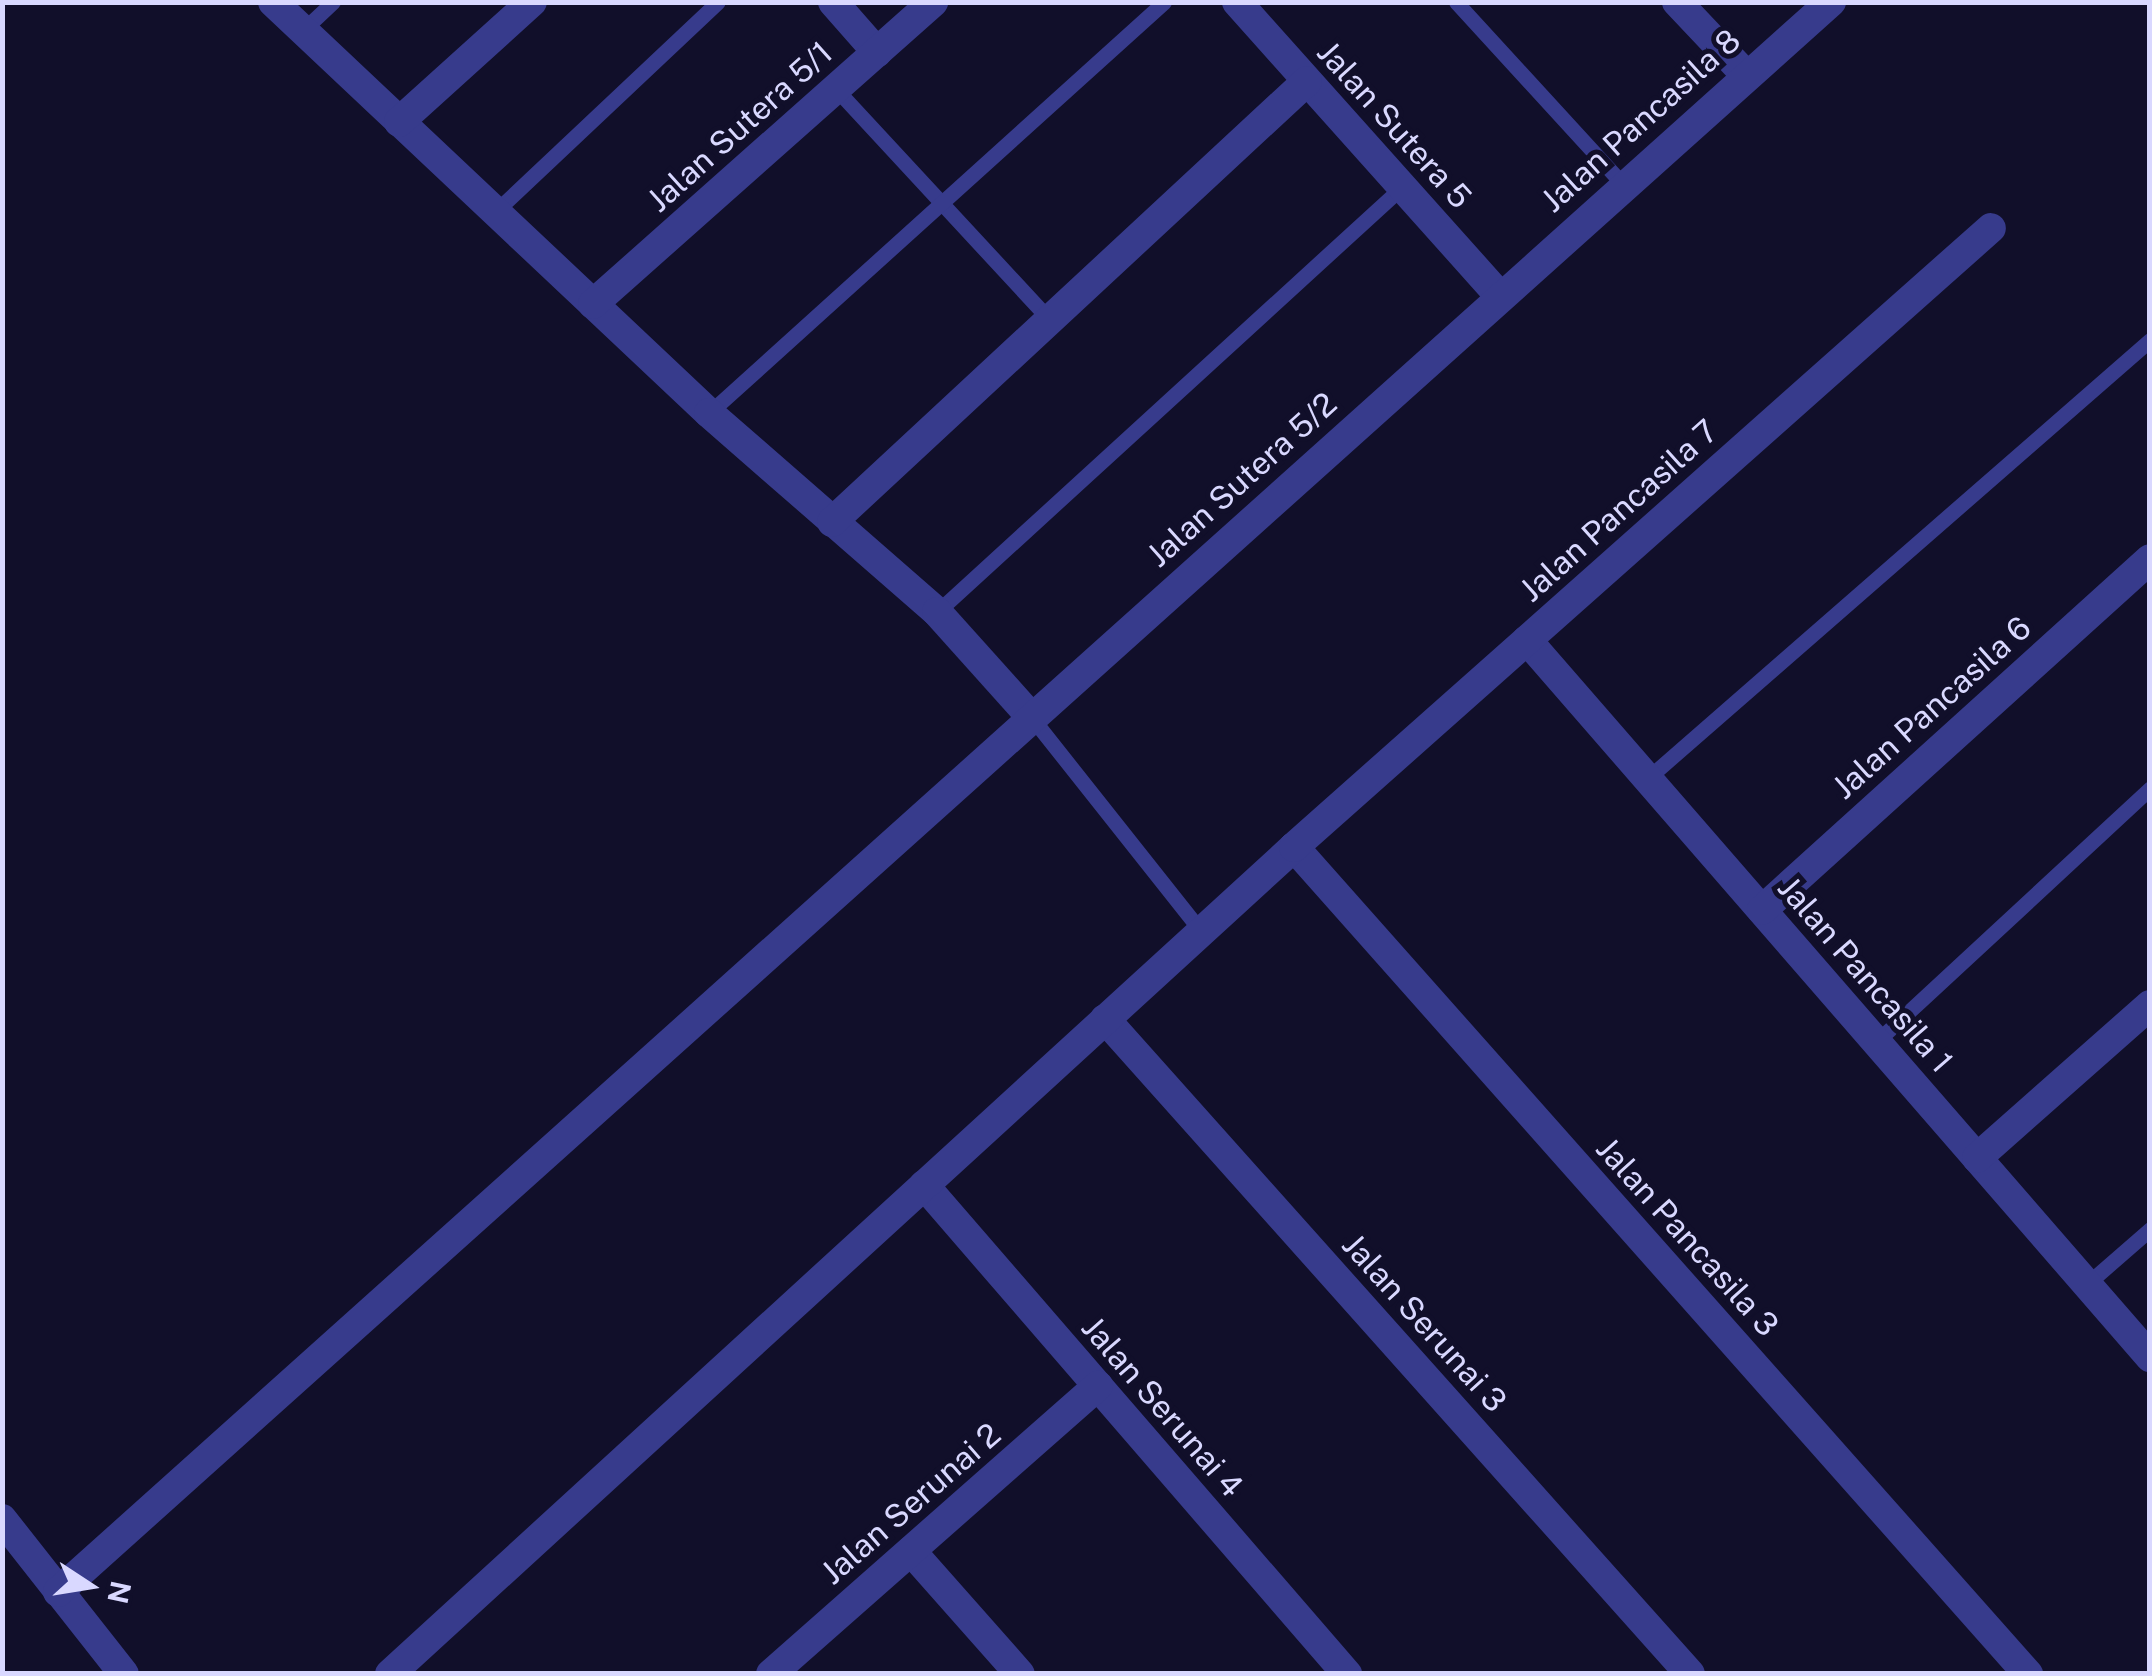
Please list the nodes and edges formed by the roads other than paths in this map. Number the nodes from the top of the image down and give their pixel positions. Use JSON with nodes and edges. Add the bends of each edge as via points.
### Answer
{"nodes":[{"id":1,"x":272,"y":2,"type":"edge"},
{"id":2,"x":334,"y":2,"type":"edge"},
{"id":3,"x":532,"y":2,"type":"edge"},
{"id":4,"x":718,"y":2,"type":"edge"},
{"id":5,"x":833,"y":2,"type":"edge"},
{"id":6,"x":933,"y":2,"type":"edge"},
{"id":7,"x":1164,"y":2,"type":"edge"},
{"id":8,"x":1237,"y":2,"type":"edge"},
{"id":9,"x":1456,"y":2,"type":"edge"},
{"id":10,"x":1678,"y":2,"type":"edge"},
{"id":11,"x":1832,"y":2,"type":"edge"},
{"id":12,"x":301,"y":32,"type":"junction"},
{"id":13,"x":877,"y":52,"type":"junction"},
{"id":14,"x":1745,"y":74,"type":"junction"},
{"id":15,"x":1307,"y":81,"type":"junction"},
{"id":16,"x":836,"y":89,"type":"junction"},
{"id":17,"x":400,"y":122,"type":"junction"},
{"id":18,"x":1623,"y":184,"type":"junction"},
{"id":19,"x":1402,"y":187,"type":"junction"},
{"id":20,"x":940,"y":204,"type":"junction"},
{"id":21,"x":497,"y":210,"type":"junction"},
{"id":22,"x":1992,"y":228,"type":"dead end"},
{"id":23,"x":1499,"y":295,"type":"junction"},
{"id":24,"x":593,"y":304,"type":"junction"},
{"id":25,"x":1050,"y":320,"type":"junction"},
{"id":26,"x":2150,"y":340,"type":"edge"},
{"id":27,"x":709,"y":413,"type":"junction"},
{"id":28,"x":832,"y":522,"type":"junction"},
{"id":29,"x":2150,"y":558,"type":"edge"},
{"id":30,"x":937,"y":612,"type":"junction"},
{"id":31,"x":1527,"y":640,"type":"junction"},
{"id":32,"x":1032,"y":718,"type":"junction"},
{"id":33,"x":1648,"y":778,"type":"junction"},
{"id":34,"x":2150,"y":788,"type":"edge"},
{"id":35,"x":1294,"y":847,"type":"junction"},
{"id":36,"x":1762,"y":910,"type":"junction"},
{"id":37,"x":1201,"y":931,"type":"junction"},
{"id":38,"x":2150,"y":1004,"type":"edge"},
{"id":39,"x":1105,"y":1019,"type":"junction"},
{"id":40,"x":1876,"y":1042,"type":"junction"},
{"id":41,"x":1977,"y":1158,"type":"junction"},
{"id":42,"x":924,"y":1186,"type":"junction"},
{"id":43,"x":2150,"y":1229,"type":"edge"},
{"id":44,"x":2087,"y":1284,"type":"junction"},
{"id":45,"x":2150,"y":1357,"type":"edge"},
{"id":46,"x":1098,"y":1386,"type":"junction"},
{"id":47,"x":2,"y":1519,"type":"edge"},
{"id":48,"x":911,"y":1551,"type":"junction"},
{"id":49,"x":58,"y":1592,"type":"junction"},
{"id":50,"x":124,"y":1674,"type":"edge"},
{"id":51,"x":390,"y":1674,"type":"edge"},
{"id":52,"x":771,"y":1674,"type":"edge"},
{"id":53,"x":1020,"y":1674,"type":"edge"},
{"id":54,"x":1347,"y":1674,"type":"edge"},
{"id":55,"x":1690,"y":1674,"type":"edge"},
{"id":56,"x":2028,"y":1674,"type":"edge"}],
"edges":[{"from":1,"to":12,"type":"street"},
{"from":2,"to":12,"type":"lane"},
{"from":3,"to":17,"type":"street"},
{"from":4,"to":21,"type":"lane"},
{"from":5,"to":13,"type":"street"},
{"from":6,"to":13,"type":"street","name":"Jalan Sutera 5/1"},
{"from":7,"to":20,"type":"lane"},
{"from":8,"to":15,"type":"street","name":"Jalan Sutera 5"},
{"from":9,"to":18,"type":"lane"},
{"from":10,"to":14,"type":"street"},
{"from":11,"to":14,"type":"street","name":"Jalan Pancasila 8"},
{"from":12,"to":17,"type":"street"},
{"from":13,"to":16,"type":"street","name":"Jalan Sutera 5/1"},
{"from":14,"to":18,"type":"street","name":"Jalan Pancasila 8"},
{"from":15,"to":19,"type":"street","name":"Jalan Sutera 5"},
{"from":15,"to":25,"type":"street"},
{"from":16,"to":20,"type":"lane"},
{"from":16,"to":24,"type":"street","name":"Jalan Sutera 5/1"},
{"from":17,"to":21,"type":"street"},
{"from":18,"to":23,"type":"street","name":"Jalan Pancasila 8"},
{"from":19,"to":23,"type":"street","name":"Jalan Sutera 5"},
{"from":19,"to":30,"type":"lane"},
{"from":20,"to":25,"type":"lane"},
{"from":20,"to":27,"type":"lane"},
{"from":21,"to":24,"type":"street"},
{"from":22,"to":31,"type":"street","name":"Jalan Pancasila 7"},
{"from":23,"to":32,"type":"street","name":"Jalan Sutera 5/2"},
{"from":24,"to":27,"type":"street"},
{"from":25,"to":28,"type":"street"},
{"from":26,"to":33,"type":"lane"},
{"from":27,"to":28,"type":"street"},
{"from":28,"to":30,"type":"street"},
{"from":29,"to":36,"type":"street","name":"Jalan Pancasila 6"},
{"from":30,"to":32,"type":"street"},
{"from":31,"to":33,"type":"street","name":"Jalan Pancasila 1"},
{"from":31,"to":35,"type":"street","name":"Jalan Pancasila 7"},
{"from":32,"to":37,"type":"lane"},
{"from":32,"to":49,"type":"street","name":"Jalan Sutera 5/2"},
{"from":33,"to":36,"type":"street","name":"Jalan Pancasila 1"},
{"from":34,"to":40,"type":"lane"},
{"from":35,"to":37,"type":"street","name":"Jalan Pancasila 7"},
{"from":35,"to":56,"type":"street","name":"Jalan Pancasila 3"},
{"from":36,"to":40,"type":"street","name":"Jalan Pancasila 1"},
{"from":37,"to":39,"type":"street","name":"Jalan Pancasila 7"},
{"from":38,"to":41,"type":"street"},
{"from":39,"to":42,"type":"street","name":"Jalan Pancasila 7"},
{"from":39,"to":55,"type":"street","name":"Jalan Serunai 3"},
{"from":40,"to":41,"type":"street","name":"Jalan Pancasila 1"},
{"from":41,"to":44,"type":"street","name":"Jalan Pancasila 1"},
{"from":42,"to":46,"type":"street","name":"Jalan Serunai 4"},
{"from":42,"to":51,"type":"street","name":"Jalan Pancasila 7"},
{"from":43,"to":44,"type":"lane"},
{"from":44,"to":45,"type":"street","name":"Jalan Pancasila 1"},
{"from":46,"to":48,"type":"street","name":"Jalan Serunai 2"},
{"from":46,"to":54,"type":"street","name":"Jalan Serunai 4"},
{"from":47,"to":49,"type":"street"},
{"from":48,"to":52,"type":"street","name":"Jalan Serunai 2"},
{"from":48,"to":53,"type":"street"},
{"from":49,"to":50,"type":"street"}]}
